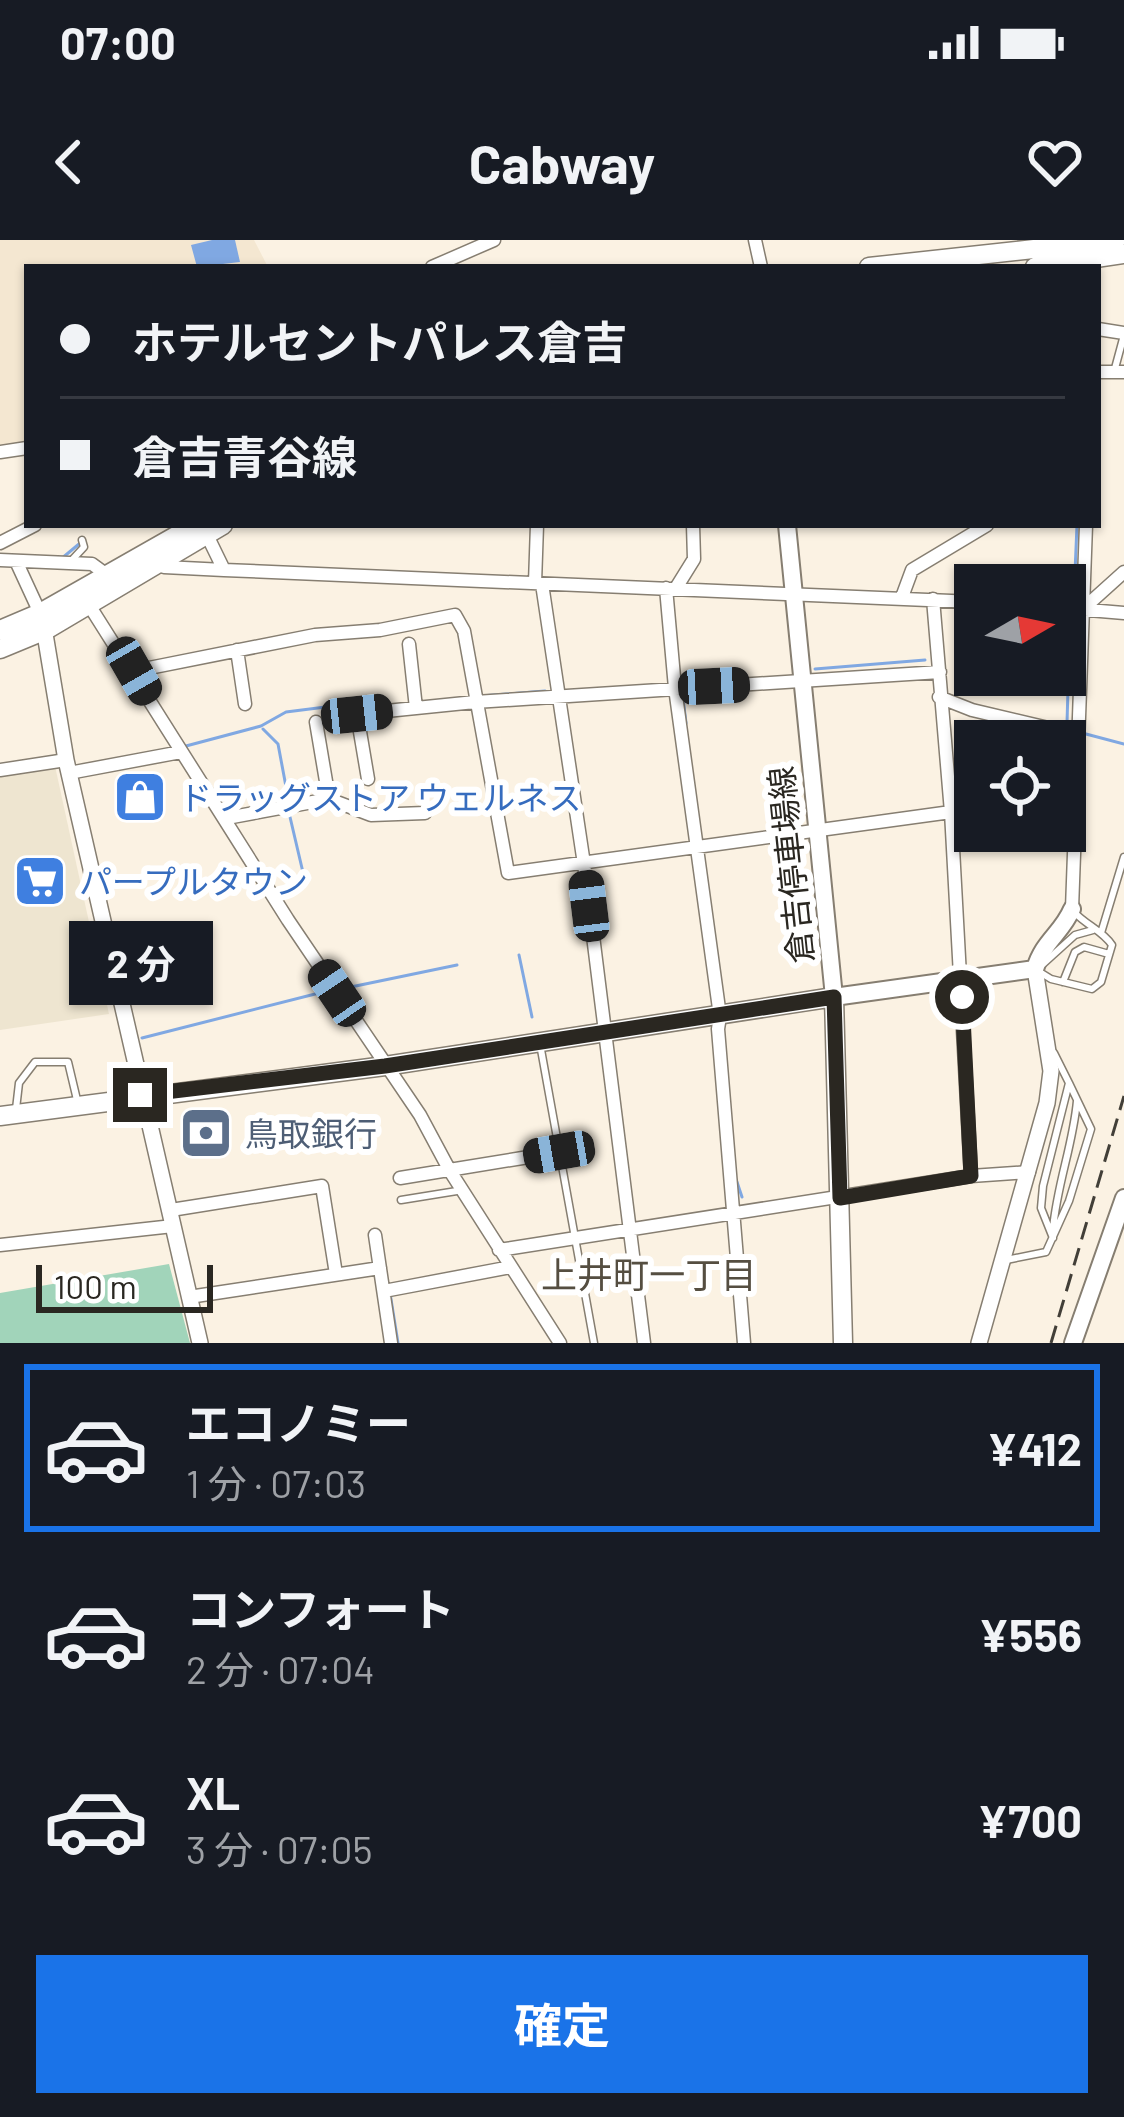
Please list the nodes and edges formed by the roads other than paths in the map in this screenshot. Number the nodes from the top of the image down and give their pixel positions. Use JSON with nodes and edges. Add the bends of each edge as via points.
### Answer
{"nodes":[{"id":1,"x":494,"y":240,"type":"edge"},
{"id":2,"x":1102,"y":250,"type":"edge"},
{"id":3,"x":1124,"y":254,"type":"edge"},
{"id":4,"x":439,"y":264,"type":"edge"},
{"id":5,"x":910,"y":264,"type":"edge"},
{"id":6,"x":1047,"y":264,"type":"edge"},
{"id":7,"x":1124,"y":334,"type":"edge"},
{"id":8,"x":1119,"y":372,"type":"edge"},
{"id":9,"x":205,"y":528,"type":"edge"},
{"id":10,"x":206,"y":528,"type":"edge"},
{"id":11,"x":207,"y":528,"type":"edge"},
{"id":12,"x":536,"y":528,"type":"edge"},
{"id":13,"x":693,"y":528,"type":"edge"},
{"id":14,"x":788,"y":528,"type":"edge"},
{"id":15,"x":982,"y":528,"type":"edge"},
{"id":16,"x":1086,"y":528,"type":"edge"},
{"id":17,"x":82,"y":540,"type":"dead end"},
{"id":18,"x":5,"y":541,"type":"edge"},
{"id":19,"x":9,"y":560,"type":"edge"},
{"id":20,"x":159,"y":562,"type":"junction"},
{"id":21,"x":70,"y":563,"type":"junction"},
{"id":22,"x":1085,"y":564,"type":"edge"},
{"id":23,"x":224,"y":570,"type":"junction"},
{"id":24,"x":1124,"y":572,"type":"edge"},
{"id":25,"x":107,"y":575,"type":"junction"},
{"id":26,"x":539,"y":584,"type":"junction"},
{"id":27,"x":671,"y":588,"type":"junction"},
{"id":28,"x":795,"y":596,"type":"junction"},
{"id":29,"x":902,"y":597,"type":"junction"},
{"id":30,"x":933,"y":598,"type":"junction"},
{"id":31,"x":954,"y":600,"type":"edge"},
{"id":32,"x":89,"y":605,"type":"junction"},
{"id":33,"x":1086,"y":606,"type":"edge"},
{"id":34,"x":1086,"y":609,"type":"edge"},
{"id":35,"x":1124,"y":613,"type":"edge"},
{"id":36,"x":43,"y":622,"type":"junction"},
{"id":37,"x":0,"y":630,"type":"edge"},
{"id":38,"x":409,"y":644,"type":"dead end"},
{"id":39,"x":0,"y":649,"type":"edge"},
{"id":40,"x":237,"y":650,"type":"junction"},
{"id":41,"x":134,"y":671,"type":"junction"},
{"id":42,"x":940,"y":672,"type":"junction"},
{"id":43,"x":801,"y":681,"type":"junction"},
{"id":44,"x":675,"y":688,"type":"junction"},
{"id":45,"x":938,"y":697,"type":"junction"},
{"id":46,"x":556,"y":698,"type":"junction"},
{"id":47,"x":475,"y":702,"type":"junction"},
{"id":48,"x":245,"y":704,"type":"dead end"},
{"id":49,"x":416,"y":708,"type":"junction"},
{"id":50,"x":1013,"y":720,"type":"edge"},
{"id":51,"x":316,"y":722,"type":"dead end"},
{"id":52,"x":181,"y":752,"type":"junction"},
{"id":53,"x":67,"y":767,"type":"junction"},
{"id":54,"x":0,"y":770,"type":"edge"},
{"id":55,"x":368,"y":779,"type":"dead end"},
{"id":56,"x":329,"y":799,"type":"junction"},
{"id":57,"x":951,"y":812,"type":"junction"},
{"id":58,"x":954,"y":812,"type":"edge"},
{"id":59,"x":425,"y":813,"type":"dead end"},
{"id":60,"x":226,"y":818,"type":"junction"},
{"id":61,"x":817,"y":832,"type":"junction"},
{"id":62,"x":698,"y":849,"type":"junction"},
{"id":63,"x":1071,"y":852,"type":"edge"},
{"id":64,"x":1124,"y":856,"type":"edge"},
{"id":65,"x":584,"y":864,"type":"junction"},
{"id":66,"x":1124,"y":877,"type":"edge"},
{"id":67,"x":1111,"y":899,"type":"junction"},
{"id":68,"x":1072,"y":909,"type":"junction"},
{"id":69,"x":1097,"y":931,"type":"junction"},
{"id":70,"x":1110,"y":954,"type":"junction"},
{"id":71,"x":1035,"y":968,"type":"junction"},
{"id":72,"x":961,"y":977,"type":"junction"},
{"id":73,"x":1064,"y":982,"type":"junction"},
{"id":74,"x":834,"y":997,"type":"junction"},
{"id":75,"x":720,"y":1016,"type":"junction"},
{"id":76,"x":605,"y":1030,"type":"junction"},
{"id":77,"x":1047,"y":1038,"type":"junction"},
{"id":78,"x":540,"y":1041,"type":"junction"},
{"id":79,"x":385,"y":1066,"type":"junction"},
{"id":80,"x":1069,"y":1083,"type":"junction"},
{"id":81,"x":140,"y":1095,"type":"junction"},
{"id":82,"x":1077,"y":1097,"type":"junction"},
{"id":83,"x":76,"y":1104,"type":"junction"},
{"id":84,"x":12,"y":1113,"type":"edge"},
{"id":85,"x":559,"y":1152,"type":"junction"},
{"id":86,"x":450,"y":1171,"type":"junction"},
{"id":87,"x":1029,"y":1172,"type":"junction"},
{"id":88,"x":971,"y":1176,"type":"junction"},
{"id":89,"x":400,"y":1178,"type":"dead end"},
{"id":90,"x":464,"y":1190,"type":"junction"},
{"id":91,"x":840,"y":1198,"type":"junction"},
{"id":92,"x":1124,"y":1198,"type":"edge"},
{"id":93,"x":401,"y":1200,"type":"dead end"},
{"id":94,"x":734,"y":1214,"type":"junction"},
{"id":95,"x":172,"y":1218,"type":"junction"},
{"id":96,"x":631,"y":1231,"type":"junction"},
{"id":97,"x":375,"y":1235,"type":"dead end"},
{"id":98,"x":576,"y":1237,"type":"junction"},
{"id":99,"x":1053,"y":1238,"type":"junction"},
{"id":100,"x":0,"y":1245,"type":"edge"},
{"id":101,"x":499,"y":1250,"type":"junction"},
{"id":102,"x":1003,"y":1261,"type":"junction"},
{"id":103,"x":511,"y":1267,"type":"junction"},
{"id":104,"x":380,"y":1268,"type":"junction"},
{"id":105,"x":336,"y":1274,"type":"junction"},
{"id":106,"x":384,"y":1291,"type":"junction"},
{"id":107,"x":189,"y":1297,"type":"junction"},
{"id":108,"x":557,"y":1338,"type":"edge"},
{"id":109,"x":200,"y":1343,"type":"edge"},
{"id":110,"x":392,"y":1343,"type":"edge"},
{"id":111,"x":539,"y":1343,"type":"edge"},
{"id":112,"x":594,"y":1343,"type":"edge"},
{"id":113,"x":644,"y":1343,"type":"edge"},
{"id":114,"x":744,"y":1343,"type":"edge"},
{"id":115,"x":843,"y":1343,"type":"edge"},
{"id":116,"x":980,"y":1343,"type":"edge"},
{"id":117,"x":1073,"y":1343,"type":"edge"}],
"edges":[{"from":1,"to":4,"type":"street"},
{"from":2,"to":3,"type":"main road"},
{"from":2,"to":5,"type":"main road"},
{"from":2,"to":6,"type":"main road"},
{"from":7,"to":8,"type":"lane"},
{"from":9,"to":25,"type":"main road"},
{"from":10,"to":20,"type":"main road"},
{"from":11,"to":23,"type":"street"},
{"from":12,"to":26,"type":"street"},
{"from":13,"to":27,"type":"street","via":[[694,559]]},
{"from":14,"to":28,"type":"main road","name":"倉吉停車場線"},
{"from":15,"to":29,"type":"street","via":[[912,570]]},
{"from":16,"to":22,"type":"street"},
{"from":17,"to":21,"type":"lane"},
{"from":18,"to":19,"type":"street"},
{"from":19,"to":21,"type":"street"},
{"from":19,"to":36,"type":"street"},
{"from":20,"to":23,"type":"street"},
{"from":20,"to":32,"type":"main road"},
{"from":21,"to":25,"type":"street"},
{"from":23,"to":26,"type":"street"},
{"from":24,"to":33,"type":"street"},
{"from":25,"to":36,"type":"main road"},
{"from":26,"to":27,"type":"street"},
{"from":26,"to":46,"type":"street"},
{"from":27,"to":28,"type":"street"},
{"from":27,"to":44,"type":"street"},
{"from":28,"to":29,"type":"street"},
{"from":28,"to":43,"type":"main road","name":"倉吉停車場線"},
{"from":29,"to":30,"type":"street"},
{"from":30,"to":31,"type":"street"},
{"from":30,"to":42,"type":"street"},
{"from":32,"to":36,"type":"main road"},
{"from":32,"to":41,"type":"street"},
{"from":34,"to":35,"type":"street"},
{"from":36,"to":37,"type":"main road"},
{"from":36,"to":39,"type":"main road"},
{"from":36,"to":53,"type":"street"},
{"from":38,"to":49,"type":"street"},
{"from":40,"to":41,"type":"street"},
{"from":40,"to":47,"type":"street","via":[[454,615]]},
{"from":40,"to":48,"type":"street"},
{"from":41,"to":52,"type":"street"},
{"from":42,"to":43,"type":"street"},
{"from":42,"to":45,"type":"street"},
{"from":43,"to":44,"type":"street"},
{"from":43,"to":61,"type":"main road","name":"倉吉停車場線"},
{"from":44,"to":46,"type":"street"},
{"from":44,"to":62,"type":"street"},
{"from":45,"to":50,"type":"street"},
{"from":45,"to":57,"type":"street"},
{"from":46,"to":47,"type":"street"},
{"from":46,"to":65,"type":"street"},
{"from":47,"to":49,"type":"street"},
{"from":47,"to":65,"type":"street","via":[[508,873]]},
{"from":49,"to":55,"type":"street","via":[[357,714]]},
{"from":51,"to":56,"type":"street"},
{"from":52,"to":53,"type":"street"},
{"from":52,"to":60,"type":"street"},
{"from":53,"to":54,"type":"street"},
{"from":53,"to":81,"type":"street"},
{"from":56,"to":59,"type":"street","via":[[371,815]]},
{"from":56,"to":60,"type":"street"},
{"from":57,"to":58,"type":"street"},
{"from":57,"to":61,"type":"street"},
{"from":57,"to":72,"type":"street"},
{"from":60,"to":79,"type":"street"},
{"from":61,"to":62,"type":"street"},
{"from":61,"to":74,"type":"main road","name":"倉吉停車場線"},
{"from":62,"to":65,"type":"street"},
{"from":62,"to":75,"type":"street"},
{"from":63,"to":68,"type":"street"},
{"from":64,"to":67,"type":"lane"},
{"from":65,"to":76,"type":"street"},
{"from":66,"to":67,"type":"lane"},
{"from":67,"to":69,"type":"lane"},
{"from":68,"to":69,"type":"lane"},
{"from":68,"to":71,"type":"main road"},
{"from":69,"to":70,"type":"lane","via":[[1112,945]]},
{"from":69,"to":71,"type":"lane","via":[[1075,935]]},
{"from":70,"to":73,"type":"lane","via":[[1075,952]]},
{"from":70,"to":73,"type":"lane","via":[[1097,988]]},
{"from":71,"to":72,"type":"main road","name":"倉吉停車場線"},
{"from":71,"to":73,"type":"lane"},
{"from":71,"to":77,"type":"street"},
{"from":72,"to":74,"type":"main road","name":"倉吉停車場線"},
{"from":72,"to":88,"type":"street"},
{"from":74,"to":75,"type":"main road"},
{"from":74,"to":91,"type":"main road"},
{"from":75,"to":76,"type":"main road"},
{"from":75,"to":94,"type":"street"},
{"from":76,"to":78,"type":"main road"},
{"from":76,"to":96,"type":"street"},
{"from":77,"to":80,"type":"lane"},
{"from":77,"to":87,"type":"street","via":[[1047,1103]]},
{"from":78,"to":79,"type":"main road"},
{"from":78,"to":85,"type":"lane"},
{"from":79,"to":81,"type":"main road"},
{"from":79,"to":86,"type":"street"},
{"from":80,"to":82,"type":"lane"},
{"from":80,"to":99,"type":"lane","via":[[1043,1186],[1041,1208]]},
{"from":81,"to":83,"type":"main road"},
{"from":81,"to":95,"type":"street"},
{"from":82,"to":99,"type":"lane"},
{"from":82,"to":99,"type":"lane","via":[[1091,1129]]},
{"from":83,"to":84,"type":"main road"},
{"from":83,"to":84,"type":"lane","via":[[68,1062],[45,1060],[23,1075]]},
{"from":85,"to":86,"type":"street"},
{"from":85,"to":98,"type":"lane"},
{"from":86,"to":89,"type":"street"},
{"from":86,"to":90,"type":"street"},
{"from":87,"to":88,"type":"street"},
{"from":87,"to":102,"type":"street"},
{"from":88,"to":91,"type":"street"},
{"from":90,"to":93,"type":"lane"},
{"from":90,"to":101,"type":"street"},
{"from":91,"to":94,"type":"street"},
{"from":91,"to":115,"type":"main road"},
{"from":92,"to":117,"type":"main road"},
{"from":94,"to":96,"type":"street"},
{"from":94,"to":114,"type":"street"},
{"from":95,"to":100,"type":"street"},
{"from":95,"to":105,"type":"street","via":[[322,1186]]},
{"from":95,"to":107,"type":"street"},
{"from":96,"to":98,"type":"street"},
{"from":96,"to":113,"type":"street"},
{"from":97,"to":104,"type":"street"},
{"from":98,"to":101,"type":"street"},
{"from":98,"to":112,"type":"lane"},
{"from":99,"to":102,"type":"lane","via":[[1040,1256]]},
{"from":101,"to":103,"type":"street"},
{"from":102,"to":116,"type":"street"},
{"from":103,"to":106,"type":"street"},
{"from":103,"to":108,"type":"street"},
{"from":104,"to":105,"type":"street"},
{"from":104,"to":106,"type":"street"},
{"from":105,"to":107,"type":"street"},
{"from":106,"to":110,"type":"street"},
{"from":107,"to":109,"type":"street"},
{"from":108,"to":111,"type":"lane"}]}
